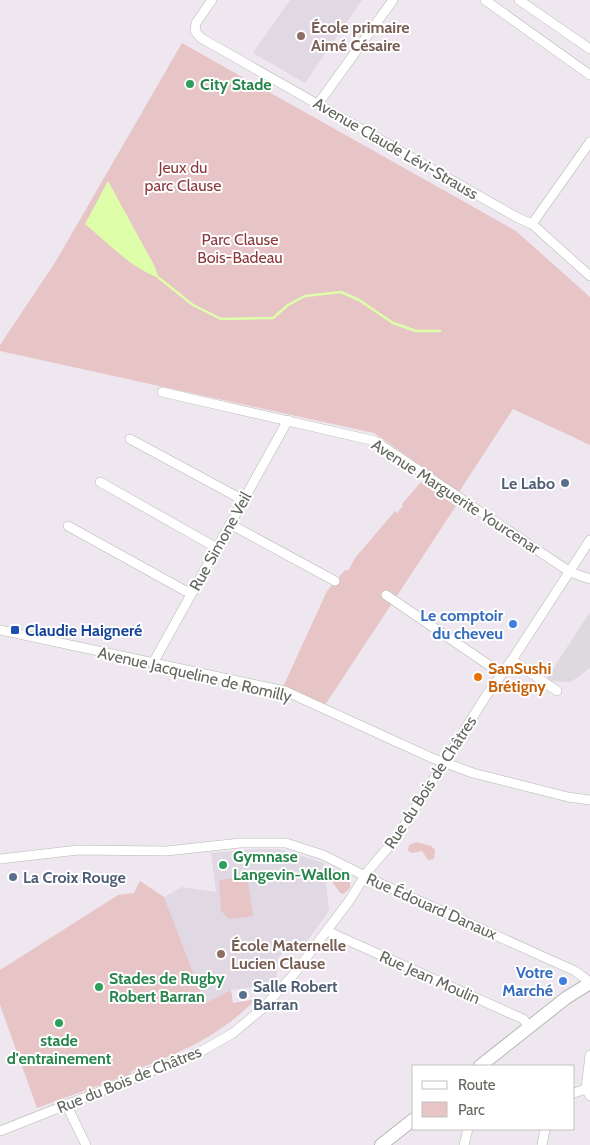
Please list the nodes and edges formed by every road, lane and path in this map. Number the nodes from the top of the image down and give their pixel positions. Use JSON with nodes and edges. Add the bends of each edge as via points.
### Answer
{"nodes":[{"id":1,"x":212,"y":0,"type":"edge"},
{"id":2,"x":393,"y":0,"type":"edge"},
{"id":3,"x":485,"y":0,"type":"edge"},
{"id":4,"x":519,"y":0,"type":"edge"},
{"id":5,"x":590,"y":49,"type":"edge"},
{"id":6,"x":590,"y":75,"type":"edge"},
{"id":7,"x":318,"y":104,"type":"junction"},
{"id":8,"x":590,"y":142,"type":"edge"},
{"id":9,"x":532,"y":224,"type":"junction"},
{"id":10,"x":590,"y":276,"type":"edge"},
{"id":11,"x":162,"y":392,"type":"dead end"},
{"id":12,"x":288,"y":420,"type":"junction"},
{"id":13,"x":130,"y":439,"type":"dead end"},
{"id":14,"x":100,"y":482,"type":"dead end"},
{"id":15,"x":243,"y":500,"type":"junction"},
{"id":16,"x":230,"y":524,"type":"junction"},
{"id":17,"x":68,"y":526,"type":"dead end"},
{"id":18,"x":590,"y":540,"type":"edge"},
{"id":19,"x":217,"y":548,"type":"junction"},
{"id":20,"x":570,"y":572,"type":"junction"},
{"id":21,"x":590,"y":579,"type":"edge"},
{"id":22,"x":335,"y":581,"type":"dead end"},
{"id":23,"x":191,"y":594,"type":"junction"},
{"id":24,"x":386,"y":595,"type":"dead end"},
{"id":25,"x":0,"y":630,"type":"edge"},
{"id":26,"x":512,"y":660,"type":"junction"},
{"id":27,"x":153,"y":663,"type":"junction"},
{"id":28,"x":502,"y":674,"type":"junction"},
{"id":29,"x":557,"y":691,"type":"dead end"},
{"id":30,"x":444,"y":762,"type":"junction"},
{"id":31,"x":590,"y":800,"type":"edge"},
{"id":32,"x":0,"y":859,"type":"edge"},
{"id":33,"x":365,"y":876,"type":"junction"},
{"id":34,"x":327,"y":931,"type":"junction"},
{"id":35,"x":590,"y":982,"type":"edge"},
{"id":36,"x":530,"y":1027,"type":"junction"},
{"id":37,"x":590,"y":1055,"type":"edge"},
{"id":38,"x":481,"y":1065,"type":"edge"},
{"id":39,"x":575,"y":1093,"type":"edge"},
{"id":40,"x":588,"y":1093,"type":"edge"},
{"id":41,"x":66,"y":1104,"type":"junction"},
{"id":42,"x":412,"y":1121,"type":"edge"},
{"id":43,"x":468,"y":1130,"type":"edge"},
{"id":44,"x":545,"y":1130,"type":"edge"},
{"id":45,"x":0,"y":1131,"type":"edge"},
{"id":46,"x":86,"y":1145,"type":"edge"},
{"id":47,"x":381,"y":1145,"type":"edge"},
{"id":48,"x":464,"y":1145,"type":"edge"},
{"id":49,"x":542,"y":1145,"type":"edge"}],
"edges":[{"from":1,"to":7,"type":"street","name":"Avenue Claude Lévi-Strauss","via":[[196,23],[195,30],[202,38]]},
{"from":2,"to":7,"type":"street"},
{"from":3,"to":6,"type":"street"},
{"from":4,"to":5,"type":"street"},
{"from":7,"to":9,"type":"street","name":"Avenue Claude Lévi-Strauss"},
{"from":8,"to":9,"type":"street"},
{"from":9,"to":10,"type":"street","name":"Avenue Claude Lévi-Strauss"},
{"from":11,"to":12,"type":"street","name":"Avenue Marguerite Yourcenar"},
{"from":12,"to":15,"type":"street","name":"Rue Simone Veil"},
{"from":12,"to":20,"type":"street","name":"Avenue Marguerite Yourcenar","via":[[375,441]]},
{"from":13,"to":15,"type":"street"},
{"from":14,"to":19,"type":"street"},
{"from":15,"to":16,"type":"street","name":"Rue Simone Veil"},
{"from":16,"to":19,"type":"street","name":"Rue Simone Veil"},
{"from":16,"to":22,"type":"street"},
{"from":17,"to":23,"type":"street"},
{"from":18,"to":20,"type":"street","name":"Rue du Bois de Châtres"},
{"from":19,"to":23,"type":"street","name":"Rue Simone Veil"},
{"from":20,"to":21,"type":"street"},
{"from":20,"to":26,"type":"street","name":"Rue du Bois de Châtres"},
{"from":23,"to":27,"type":"street","name":"Rue Simone Veil"},
{"from":24,"to":28,"type":"street"},
{"from":25,"to":27,"type":"street","name":"Avenue Jacqueline de Romilly"},
{"from":26,"to":28,"type":"street","name":"Rue du Bois de Châtres"},
{"from":26,"to":29,"type":"street"},
{"from":27,"to":30,"type":"street","name":"Avenue Jacqueline de Romilly","via":[[285,691]]},
{"from":28,"to":30,"type":"street","name":"Rue du Bois de Châtres"},
{"from":30,"to":31,"type":"street","name":"Avenue Jacqueline de Romilly","via":[[568,797]]},
{"from":30,"to":33,"type":"street","name":"Rue du Bois de Châtres","via":[[397,837]]},
{"from":32,"to":33,"type":"street","name":"Rue Édouard Danaux","via":[[78,850],[167,851],[268,842],[286,843],[323,855]]},
{"from":33,"to":34,"type":"street","name":"Rue du Bois de Châtres"},
{"from":33,"to":35,"type":"street","name":"Rue Édouard Danaux","via":[[575,971]]},
{"from":34,"to":36,"type":"street","name":"Rue Jean Moulin","via":[[523,1019]]},
{"from":34,"to":41,"type":"street","name":"Rue du Bois de Châtres","via":[[276,994],[233,1033],[179,1062]]},
{"from":35,"to":36,"type":"main road"},
{"from":36,"to":38,"type":"main road"},
{"from":37,"to":40,"type":"street"},
{"from":39,"to":40,"type":"street"},
{"from":41,"to":45,"type":"street","name":"Rue du Bois de Châtres"},
{"from":41,"to":46,"type":"street"},
{"from":42,"to":47,"type":"main road"},
{"from":43,"to":48,"type":"street"},
{"from":44,"to":49,"type":"street"}]}
